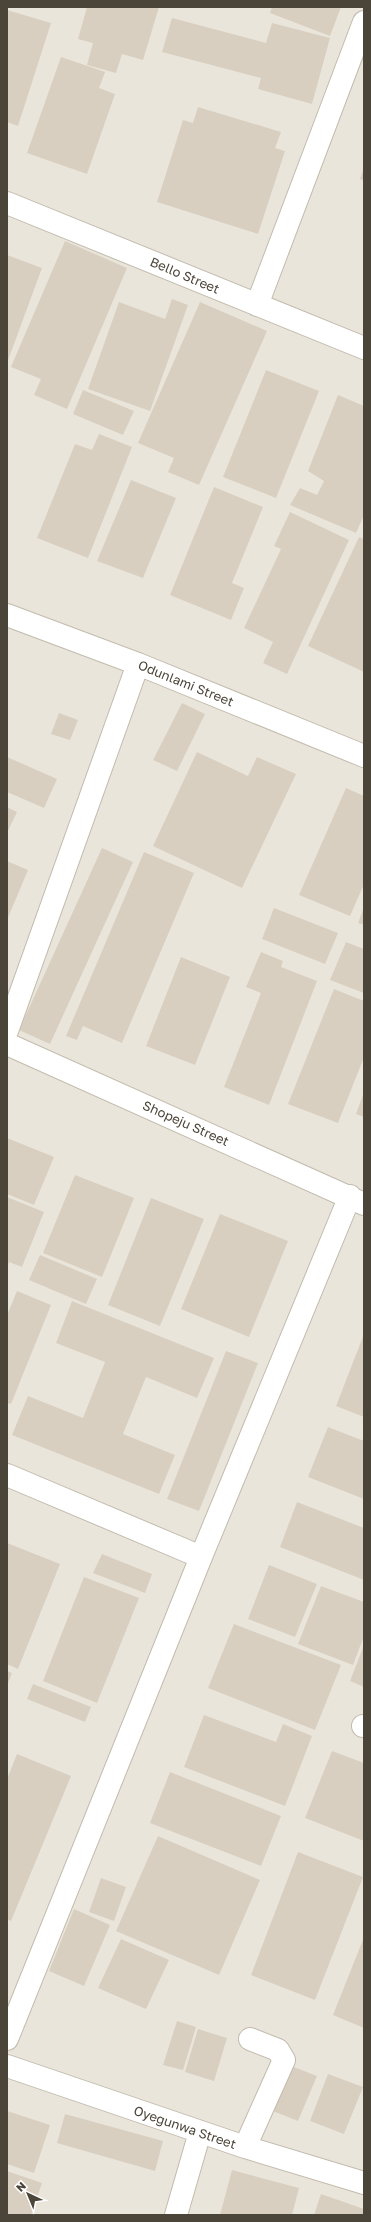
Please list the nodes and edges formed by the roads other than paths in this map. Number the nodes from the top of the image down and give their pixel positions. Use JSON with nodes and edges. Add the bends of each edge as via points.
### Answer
{"nodes":[{"id":1,"x":364,"y":22,"type":"edge"},
{"id":2,"x":7,"y":203,"type":"edge"},
{"id":3,"x":257,"y":305,"type":"junction"},
{"id":4,"x":364,"y":348,"type":"edge"},
{"id":5,"x":7,"y":615,"type":"edge"},
{"id":6,"x":138,"y":664,"type":"junction"},
{"id":7,"x":364,"y":756,"type":"edge"},
{"id":8,"x":7,"y":1031,"type":"edge"},
{"id":9,"x":7,"y":1044,"type":"edge"},
{"id":10,"x":357,"y":1200,"type":"edge"},
{"id":11,"x":7,"y":1474,"type":"edge"},
{"id":12,"x":201,"y":1557,"type":"junction"},
{"id":13,"x":7,"y":2039,"type":"edge"},
{"id":14,"x":250,"y":2039,"type":"dead end"},
{"id":15,"x":7,"y":2066,"type":"edge"},
{"id":16,"x":200,"y":2132,"type":"junction"},
{"id":17,"x":245,"y":2147,"type":"junction"},
{"id":18,"x":364,"y":2183,"type":"edge"},
{"id":19,"x":176,"y":2215,"type":"edge"}],
"edges":[{"from":1,"to":3,"type":"street"},
{"from":2,"to":3,"type":"street","name":"Bello Street"},
{"from":3,"to":4,"type":"street","name":"Bello Street"},
{"from":5,"to":6,"type":"street","name":"Odunlami Street"},
{"from":6,"to":7,"type":"street","name":"Odunlami Street"},
{"from":6,"to":8,"type":"street"},
{"from":9,"to":10,"type":"street","name":"Shopeju Street"},
{"from":10,"to":12,"type":"street"},
{"from":11,"to":12,"type":"street"},
{"from":12,"to":13,"type":"street"},
{"from":14,"to":17,"type":"street","via":[[278,2050],[284,2060]]},
{"from":15,"to":16,"type":"street","name":"Oyegunwa Street"},
{"from":16,"to":17,"type":"street","name":"Oyegunwa Street"},
{"from":16,"to":19,"type":"street"},
{"from":17,"to":18,"type":"street","name":"Oyegunwa Street"}]}
